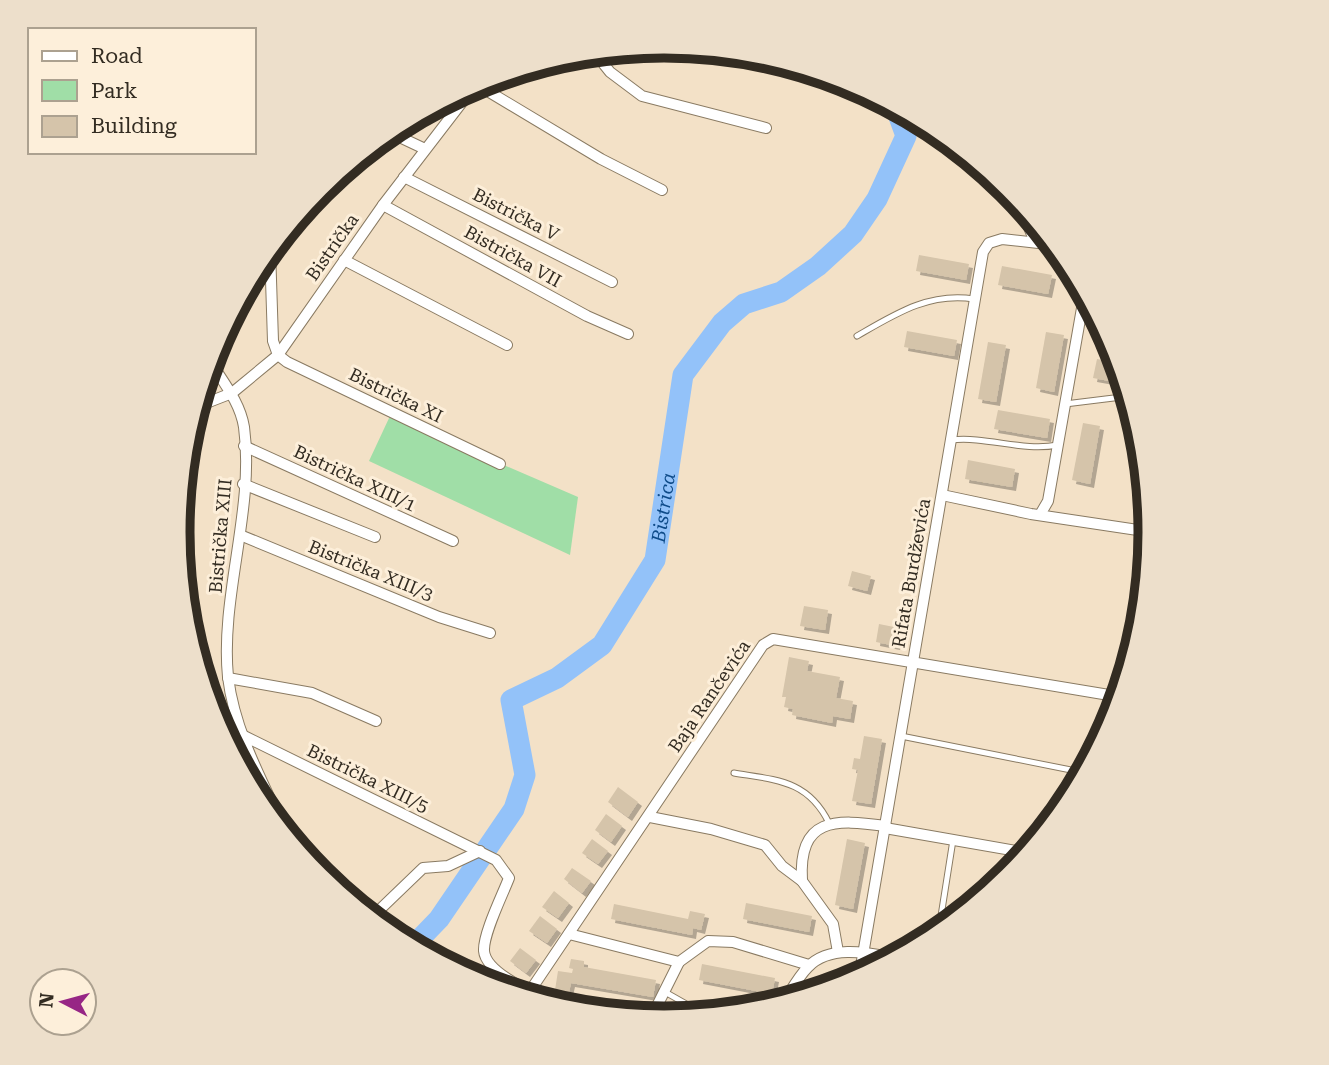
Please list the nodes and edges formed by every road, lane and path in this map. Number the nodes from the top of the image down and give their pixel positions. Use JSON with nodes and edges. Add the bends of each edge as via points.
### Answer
{"nodes":[{"id":1,"x":602,"y":62,"type":"edge"},
{"id":2,"x":489,"y":92,"type":"edge"},
{"id":3,"x":460,"y":105,"type":"edge"},
{"id":4,"x":766,"y":128,"type":"dead end"},
{"id":5,"x":401,"y":138,"type":"edge"},
{"id":6,"x":425,"y":149,"type":"junction"},
{"id":7,"x":404,"y":177,"type":"junction"},
{"id":8,"x":662,"y":190,"type":"dead end"},
{"id":9,"x":383,"y":205,"type":"junction"},
{"id":10,"x":1030,"y":230,"type":"edge"},
{"id":11,"x":1035,"y":242,"type":"junction"},
{"id":12,"x":1041,"y":243,"type":"edge"},
{"id":13,"x":344,"y":260,"type":"junction"},
{"id":14,"x":271,"y":268,"type":"edge"},
{"id":15,"x":612,"y":282,"type":"dead end"},
{"id":16,"x":975,"y":299,"type":"junction"},
{"id":17,"x":1082,"y":307,"type":"edge"},
{"id":18,"x":628,"y":334,"type":"dead end"},
{"id":19,"x":857,"y":335,"type":"dead end"},
{"id":20,"x":507,"y":345,"type":"dead end"},
{"id":21,"x":278,"y":355,"type":"junction"},
{"id":22,"x":218,"y":372,"type":"edge"},
{"id":23,"x":232,"y":393,"type":"junction"},
{"id":24,"x":1119,"y":397,"type":"edge"},
{"id":25,"x":208,"y":402,"type":"edge"},
{"id":26,"x":1065,"y":404,"type":"junction"},
{"id":27,"x":951,"y":440,"type":"junction"},
{"id":28,"x":1058,"y":445,"type":"junction"},
{"id":29,"x":244,"y":446,"type":"junction"},
{"id":30,"x":500,"y":464,"type":"dead end"},
{"id":31,"x":243,"y":485,"type":"junction"},
{"id":32,"x":942,"y":495,"type":"junction"},
{"id":33,"x":1041,"y":513,"type":"junction"},
{"id":34,"x":1139,"y":530,"type":"edge"},
{"id":35,"x":240,"y":535,"type":"junction"},
{"id":36,"x":375,"y":537,"type":"dead end"},
{"id":37,"x":453,"y":541,"type":"dead end"},
{"id":38,"x":490,"y":633,"type":"dead end"},
{"id":39,"x":914,"y":661,"type":"junction"},
{"id":40,"x":228,"y":678,"type":"junction"},
{"id":41,"x":1110,"y":695,"type":"edge"},
{"id":42,"x":376,"y":721,"type":"dead end"},
{"id":43,"x":242,"y":735,"type":"junction"},
{"id":44,"x":901,"y":736,"type":"junction"},
{"id":45,"x":247,"y":747,"type":"junction"},
{"id":46,"x":244,"y":752,"type":"edge"},
{"id":47,"x":1075,"y":771,"type":"edge"},
{"id":48,"x":734,"y":773,"type":"dead end"},
{"id":49,"x":268,"y":793,"type":"edge"},
{"id":50,"x":650,"y":817,"type":"junction"},
{"id":51,"x":829,"y":823,"type":"junction"},
{"id":52,"x":885,"y":827,"type":"junction"},
{"id":53,"x":953,"y":840,"type":"junction"},
{"id":54,"x":480,"y":851,"type":"junction"},
{"id":55,"x":1016,"y":851,"type":"edge"},
{"id":56,"x":802,"y":881,"type":"junction"},
{"id":57,"x":378,"y":911,"type":"edge"},
{"id":58,"x":941,"y":918,"type":"edge"},
{"id":59,"x":569,"y":934,"type":"junction"},
{"id":60,"x":838,"y":952,"type":"junction"},
{"id":61,"x":864,"y":952,"type":"junction"},
{"id":62,"x":880,"y":955,"type":"edge"},
{"id":63,"x":678,"y":962,"type":"junction"},
{"id":64,"x":862,"y":964,"type":"edge"},
{"id":65,"x":809,"y":965,"type":"junction"},
{"id":66,"x":511,"y":982,"type":"edge"},
{"id":67,"x":532,"y":988,"type":"edge"},
{"id":68,"x":792,"y":989,"type":"edge"},
{"id":69,"x":665,"y":992,"type":"junction"},
{"id":70,"x":692,"y":1006,"type":"edge"},
{"id":71,"x":656,"y":1007,"type":"edge"}],
"edges":[{"from":1,"to":4,"type":"street","via":[[642,96]]},
{"from":2,"to":8,"type":"street"},
{"from":3,"to":6,"type":"street","name":"Bistrička"},
{"from":5,"to":6,"type":"street"},
{"from":6,"to":7,"type":"street","name":"Bistrička"},
{"from":7,"to":9,"type":"street","name":"Bistrička"},
{"from":7,"to":15,"type":"street","name":"Bistrička V"},
{"from":9,"to":13,"type":"street","name":"Bistrička"},
{"from":9,"to":18,"type":"street","name":"Bistrička VII"},
{"from":10,"to":11,"type":"street"},
{"from":11,"to":12,"type":"street","name":"Rifata Burdževića"},
{"from":11,"to":16,"type":"street","name":"Rifata Burdževića","via":[[1002,239],[989,243],[983,252]]},
{"from":13,"to":20,"type":"street"},
{"from":13,"to":21,"type":"street","name":"Bistrička"},
{"from":14,"to":21,"type":"street","via":[[273,341]]},
{"from":16,"to":19,"type":"lane","via":[[918,303]]},
{"from":16,"to":27,"type":"street","name":"Rifata Burdževića"},
{"from":17,"to":26,"type":"street"},
{"from":21,"to":23,"type":"street","name":"Bistrička"},
{"from":21,"to":30,"type":"street","name":"Bistrička XI"},
{"from":22,"to":23,"type":"street","name":"Bistrička XIII"},
{"from":23,"to":25,"type":"street","name":"Bistrička"},
{"from":23,"to":29,"type":"street","name":"Bistrička XIII","via":[[244,426]]},
{"from":24,"to":26,"type":"lane"},
{"from":26,"to":28,"type":"street"},
{"from":27,"to":28,"type":"lane"},
{"from":27,"to":32,"type":"street","name":"Rifata Burdževića"},
{"from":28,"to":33,"type":"street","via":[[1048,501]]},
{"from":29,"to":31,"type":"street","name":"Bistrička XIII"},
{"from":29,"to":37,"type":"street","name":"Bistrička XIII/1"},
{"from":31,"to":35,"type":"street","name":"Bistrička XIII"},
{"from":31,"to":36,"type":"street"},
{"from":32,"to":33,"type":"street"},
{"from":32,"to":39,"type":"street","name":"Rifata Burdževića"},
{"from":33,"to":34,"type":"street"},
{"from":35,"to":38,"type":"street","name":"Bistrička XIII/3","via":[[439,617]]},
{"from":35,"to":40,"type":"street","name":"Bistrička XIII","via":[[228,634]]},
{"from":39,"to":41,"type":"street","name":"Baja Rančevića"},
{"from":39,"to":44,"type":"street","name":"Rifata Burdževića"},
{"from":39,"to":50,"type":"street","name":"Baja Rančevića","via":[[773,639],[763,645]]},
{"from":40,"to":42,"type":"street","via":[[312,693]]},
{"from":40,"to":43,"type":"street","name":"Bistrička XIII"},
{"from":43,"to":45,"type":"street","name":"Bistrička XIII"},
{"from":43,"to":54,"type":"street","name":"Bistrička XIII/5"},
{"from":44,"to":47,"type":"lane"},
{"from":44,"to":52,"type":"street","name":"Rifata Burdževića"},
{"from":45,"to":46,"type":"street"},
{"from":45,"to":49,"type":"street","name":"Bistrička XIII"},
{"from":48,"to":51,"type":"lane","via":[[798,787],[820,805]]},
{"from":50,"to":56,"type":"street","via":[[711,828],[765,845]]},
{"from":50,"to":59,"type":"street","name":"Baja Rančevića"},
{"from":51,"to":52,"type":"street"},
{"from":51,"to":56,"type":"street","via":[[807,839]]},
{"from":52,"to":53,"type":"street"},
{"from":52,"to":61,"type":"street","name":"Rifata Burdževića"},
{"from":53,"to":55,"type":"street"},
{"from":53,"to":58,"type":"lane"},
{"from":54,"to":57,"type":"street","via":[[449,866],[424,868]]},
{"from":54,"to":66,"type":"street","name":"Bistrička XIII/5","via":[[496,860],[509,878],[484,952],[488,962]]},
{"from":56,"to":60,"type":"street","via":[[833,924]]},
{"from":59,"to":63,"type":"street"},
{"from":59,"to":67,"type":"street","name":"Baja Rančevića"},
{"from":60,"to":61,"type":"street"},
{"from":60,"to":65,"type":"street"},
{"from":61,"to":62,"type":"street"},
{"from":61,"to":64,"type":"street","name":"Rifata Burdževića"},
{"from":63,"to":65,"type":"street","via":[[708,941],[733,943]]},
{"from":63,"to":69,"type":"street"},
{"from":65,"to":68,"type":"street"},
{"from":69,"to":70,"type":"lane"},
{"from":69,"to":71,"type":"street"}]}
